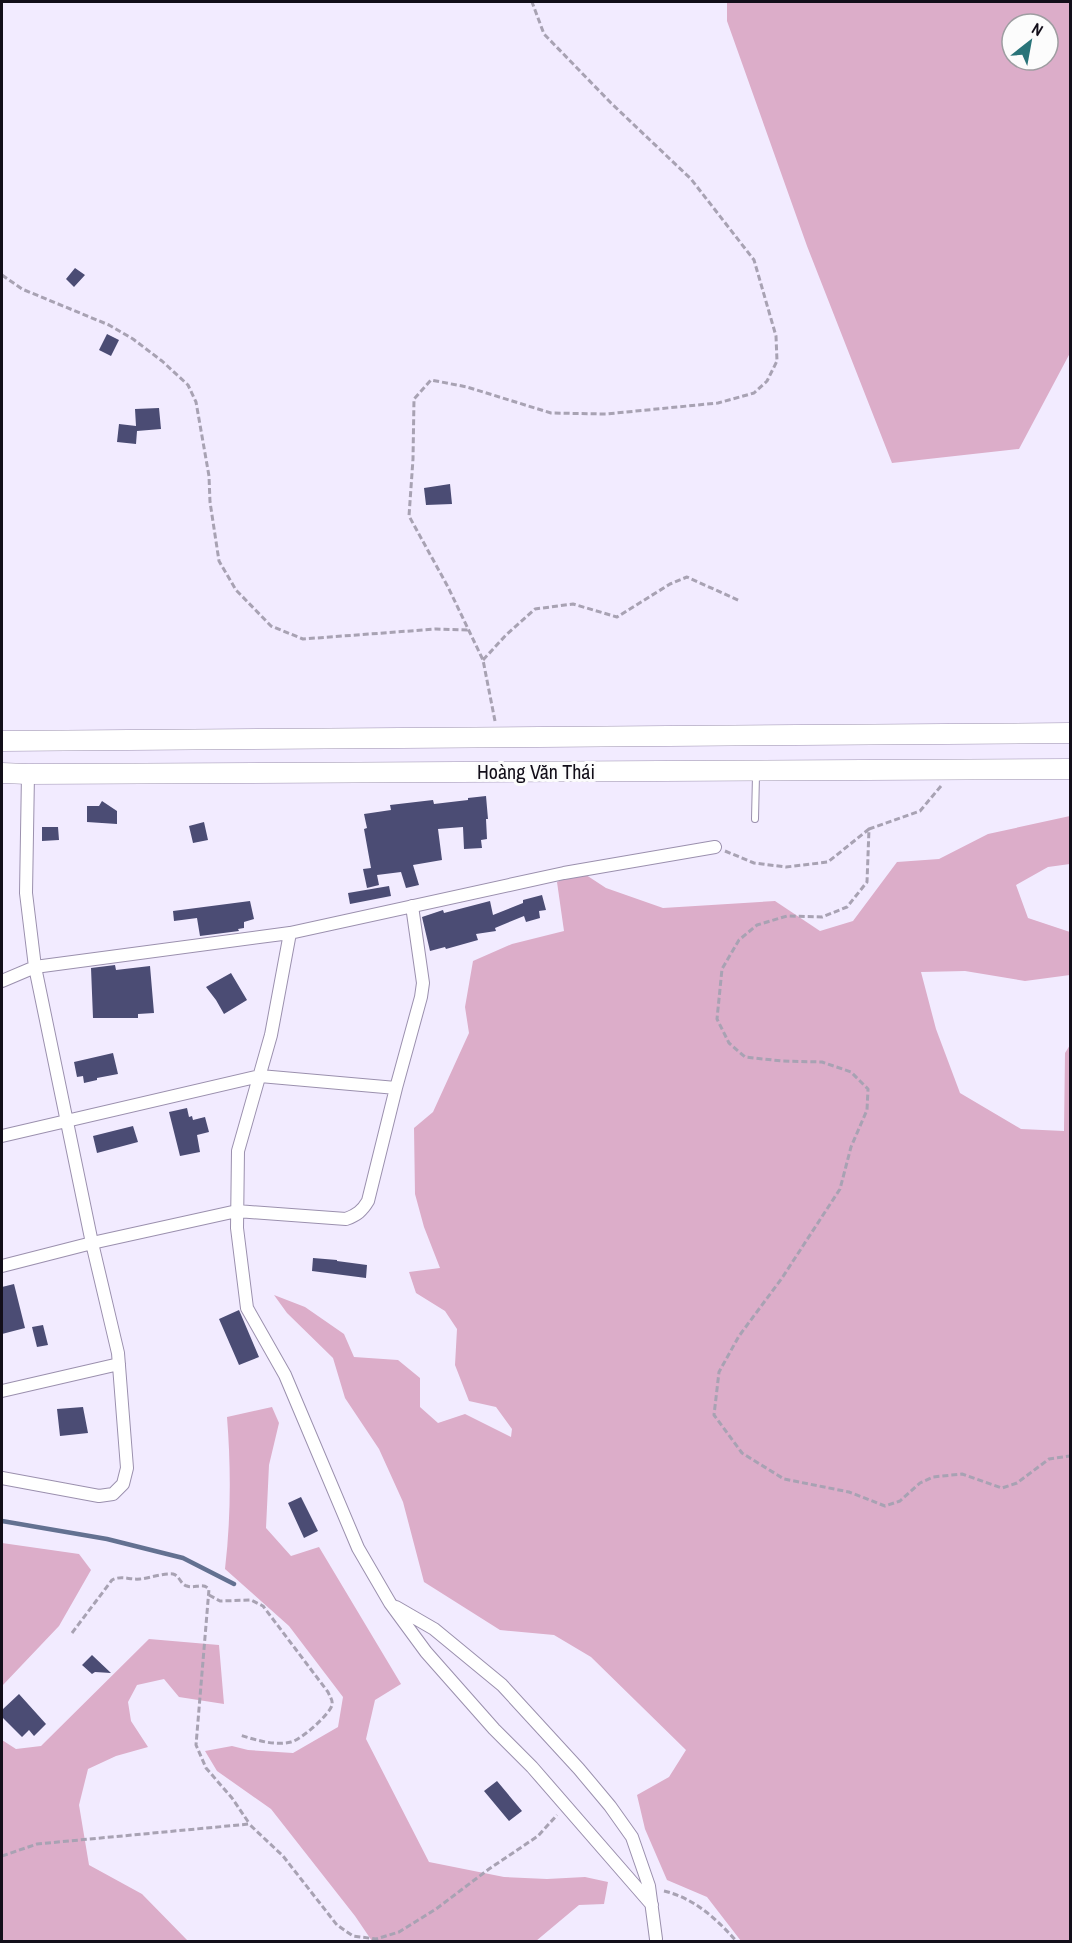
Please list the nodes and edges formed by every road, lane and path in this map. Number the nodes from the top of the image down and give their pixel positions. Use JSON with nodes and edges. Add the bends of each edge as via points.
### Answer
{"nodes":[{"id":1,"x":532,"y":2,"type":"edge"},
{"id":2,"x":2,"y":275,"type":"edge"},
{"id":3,"x":740,"y":601,"type":"dead end"},
{"id":4,"x":468,"y":630,"type":"junction"},
{"id":5,"x":483,"y":660,"type":"junction"},
{"id":6,"x":1071,"y":733,"type":"edge"},
{"id":7,"x":499,"y":738,"type":"junction"},
{"id":8,"x":2,"y":741,"type":"edge"},
{"id":9,"x":28,"y":742,"type":"junction"},
{"id":10,"x":1071,"y":769,"type":"edge"},
{"id":11,"x":947,"y":770,"type":"junction"},
{"id":12,"x":756,"y":771,"type":"junction"},
{"id":13,"x":2,"y":773,"type":"edge"},
{"id":14,"x":28,"y":774,"type":"junction"},
{"id":15,"x":755,"y":819,"type":"dead end"},
{"id":16,"x":869,"y":829,"type":"junction"},
{"id":17,"x":715,"y":847,"type":"joint"},
{"id":18,"x":412,"y":906,"type":"junction"},
{"id":19,"x":290,"y":933,"type":"junction"},
{"id":20,"x":35,"y":967,"type":"junction"},
{"id":21,"x":2,"y":981,"type":"edge"},
{"id":22,"x":260,"y":1076,"type":"junction"},
{"id":23,"x":396,"y":1088,"type":"junction"},
{"id":24,"x":65,"y":1120,"type":"junction"},
{"id":25,"x":2,"y":1136,"type":"edge"},
{"id":26,"x":237,"y":1211,"type":"junction"},
{"id":27,"x":92,"y":1243,"type":"junction"},
{"id":28,"x":2,"y":1266,"type":"edge"},
{"id":29,"x":119,"y":1364,"type":"junction"},
{"id":30,"x":2,"y":1391,"type":"edge"},
{"id":31,"x":1071,"y":1456,"type":"edge"},
{"id":32,"x":2,"y":1478,"type":"edge"},
{"id":33,"x":209,"y":1595,"type":"junction"},
{"id":34,"x":390,"y":1603,"type":"junction"},
{"id":35,"x":72,"y":1633,"type":"dead end"},
{"id":36,"x":240,"y":1736,"type":"dead end"},
{"id":37,"x":564,"y":1806,"type":"junction"},
{"id":38,"x":249,"y":1824,"type":"junction"},
{"id":39,"x":2,"y":1856,"type":"edge"},
{"id":40,"x":649,"y":1886,"type":"junction"},
{"id":41,"x":652,"y":1905,"type":"junction"},
{"id":42,"x":656,"y":1939,"type":"dead end"},
{"id":43,"x":377,"y":1940,"type":"edge"},
{"id":44,"x":737,"y":1941,"type":"edge"}],
"edges":[{"from":1,"to":4,"type":"path","via":[[544,34],[691,179],[754,260],[776,336],[777,361],[767,381],[754,393],[718,403],[606,414],[551,413],[431,380],[414,399],[410,516]]},
{"from":2,"to":4,"type":"path","via":[[22,289],[133,339],[188,385],[196,402],[219,561],[236,590],[271,626],[303,639]]},
{"from":3,"to":5,"type":"path","via":[[687,577],[617,617],[573,604],[535,609]]},
{"from":4,"to":5,"type":"path"},
{"from":5,"to":7,"type":"path"},
{"from":6,"to":7,"type":"main road","name":"Hoàng Văn Thái"},
{"from":7,"to":9,"type":"main road","name":"Hoàng Văn Thái"},
{"from":8,"to":9,"type":"main road","name":"Hoàng Văn Thái"},
{"from":9,"to":14,"type":"main road"},
{"from":10,"to":11,"type":"main road","name":"Hoàng Văn Thái"},
{"from":11,"to":12,"type":"main road","name":"Hoàng Văn Thái"},
{"from":11,"to":16,"type":"path","via":[[941,786],[920,811]]},
{"from":12,"to":14,"type":"main road","name":"Hoàng Văn Thái"},
{"from":12,"to":15,"type":"lane"},
{"from":13,"to":14,"type":"main road","name":"Hoàng Văn Thái"},
{"from":14,"to":20,"type":"street","via":[[26,893]]},
{"from":16,"to":17,"type":"path","via":[[828,862],[786,867],[754,863]]},
{"from":16,"to":31,"type":"path","via":[[867,882],[847,907],[822,917],[787,916],[756,925],[739,940],[722,969],[717,1019],[729,1043],[745,1057],[822,1062],[851,1072],[868,1089],[867,1110],[851,1147],[840,1189],[718,1372],[714,1416],[742,1453],[784,1479],[849,1492],[885,1506],[900,1501],[933,1477],[962,1474],[1002,1488],[1017,1483],[1049,1459]]},
{"from":17,"to":18,"type":"street","via":[[564,873]]},
{"from":18,"to":19,"type":"street"},
{"from":18,"to":23,"type":"street","via":[[423,983]]},
{"from":19,"to":20,"type":"street"},
{"from":19,"to":22,"type":"street"},
{"from":20,"to":21,"type":"street"},
{"from":20,"to":24,"type":"street"},
{"from":22,"to":23,"type":"street"},
{"from":22,"to":24,"type":"street"},
{"from":22,"to":26,"type":"street","via":[[238,1151]]},
{"from":23,"to":26,"type":"street","via":[[368,1201],[356,1216],[346,1219]]},
{"from":24,"to":25,"type":"street"},
{"from":24,"to":27,"type":"street"},
{"from":26,"to":27,"type":"street"},
{"from":26,"to":34,"type":"street","via":[[247,1308],[285,1375],[358,1548]]},
{"from":27,"to":28,"type":"street"},
{"from":27,"to":29,"type":"street"},
{"from":29,"to":30,"type":"street"},
{"from":29,"to":32,"type":"street","via":[[127,1468],[123,1484],[113,1494],[99,1496]]},
{"from":33,"to":35,"type":"path","via":[[206,1586],[188,1587],[171,1574],[137,1580],[119,1577],[112,1580]]},
{"from":33,"to":36,"type":"path","via":[[220,1601],[251,1600],[263,1606],[333,1701],[331,1708],[293,1742],[265,1742]]},
{"from":33,"to":38,"type":"path","via":[[196,1745],[206,1768]]},
{"from":34,"to":37,"type":"street","via":[[426,1652]]},
{"from":34,"to":40,"type":"street","via":[[434,1629],[501,1685],[579,1769],[632,1838]]},
{"from":37,"to":41,"type":"street"},
{"from":37,"to":43,"type":"path","via":[[538,1836],[436,1909],[399,1932]]},
{"from":38,"to":39,"type":"path","via":[[37,1844]]},
{"from":38,"to":43,"type":"path","via":[[283,1856],[337,1925],[353,1936]]},
{"from":40,"to":41,"type":"street"},
{"from":40,"to":44,"type":"path","via":[[678,1894],[712,1915]]},
{"from":41,"to":42,"type":"street"}]}
